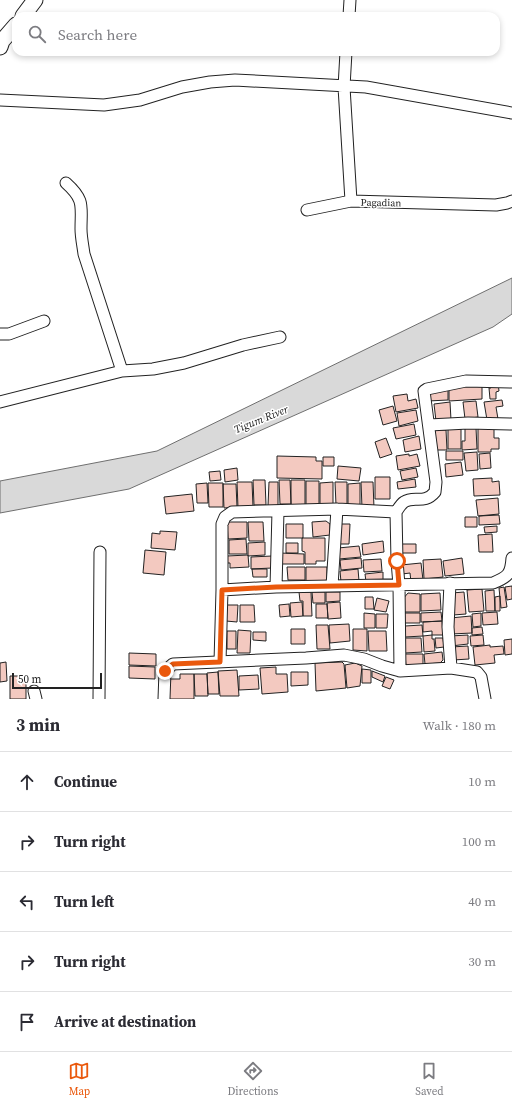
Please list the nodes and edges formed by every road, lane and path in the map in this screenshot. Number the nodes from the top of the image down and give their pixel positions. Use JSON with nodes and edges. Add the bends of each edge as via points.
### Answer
{"nodes":[{"id":1,"x":35,"y":0,"type":"edge"},
{"id":2,"x":350,"y":0,"type":"edge"},
{"id":3,"x":26,"y":12,"type":"edge"},
{"id":4,"x":349,"y":12,"type":"edge"},
{"id":5,"x":12,"y":29,"type":"edge"},
{"id":6,"x":0,"y":47,"type":"edge"},
{"id":7,"x":346,"y":56,"type":"edge"},
{"id":8,"x":344,"y":87,"type":"junction"},
{"id":9,"x":0,"y":100,"type":"edge"},
{"id":10,"x":512,"y":113,"type":"edge"},
{"id":11,"x":66,"y":183,"type":"dead end"},
{"id":12,"x":351,"y":201,"type":"junction"},
{"id":13,"x":512,"y":201,"type":"edge"},
{"id":14,"x":306,"y":210,"type":"dead end"},
{"id":15,"x":44,"y":321,"type":"dead end"},
{"id":16,"x":0,"y":334,"type":"edge"},
{"id":17,"x":280,"y":337,"type":"dead end"},
{"id":18,"x":122,"y":371,"type":"junction"},
{"id":19,"x":512,"y":382,"type":"edge"},
{"id":20,"x":0,"y":402,"type":"edge"},
{"id":21,"x":512,"y":424,"type":"edge"},
{"id":22,"x":429,"y":425,"type":"junction"},
{"id":23,"x":337,"y":509,"type":"junction"},
{"id":24,"x":278,"y":511,"type":"junction"},
{"id":25,"x":396,"y":512,"type":"junction"},
{"id":26,"x":100,"y":552,"type":"dead end"},
{"id":27,"x":512,"y":558,"type":"edge"},
{"id":28,"x":450,"y":583,"type":"junction"},
{"id":29,"x":399,"y":585,"type":"junction"},
{"id":30,"x":332,"y":586,"type":"junction"},
{"id":31,"x":276,"y":587,"type":"junction"},
{"id":32,"x":222,"y":590,"type":"junction"},
{"id":33,"x":220,"y":662,"type":"junction"},
{"id":34,"x":451,"y":668,"type":"junction"},
{"id":35,"x":400,"y":671,"type":"junction"},
{"id":36,"x":99,"y":699,"type":"edge"},
{"id":37,"x":164,"y":699,"type":"edge"},
{"id":38,"x":485,"y":699,"type":"edge"}],
"edges":[{"from":1,"to":3,"type":"street"},
{"from":2,"to":4,"type":"street"},
{"from":5,"to":6,"type":"street"},
{"from":7,"to":8,"type":"street","name":"Pagadian"},
{"from":8,"to":9,"type":"street","via":[[235,80],[189,86],[140,100],[104,105]]},
{"from":8,"to":10,"type":"street","via":[[366,87]]},
{"from":8,"to":12,"type":"street","name":"Pagadian"},
{"from":11,"to":18,"type":"street","via":[[78,196],[81,204],[84,254]]},
{"from":12,"to":13,"type":"street","name":"Pagadian","via":[[496,205]]},
{"from":12,"to":14,"type":"street"},
{"from":15,"to":16,"type":"street","via":[[8,334]]},
{"from":17,"to":18,"type":"street","via":[[184,363]]},
{"from":18,"to":20,"type":"street"},
{"from":19,"to":22,"type":"street","via":[[466,381],[427,389],[424,391]]},
{"from":21,"to":22,"type":"street"},
{"from":22,"to":25,"type":"street","via":[[435,492],[427,499],[403,502]]},
{"from":23,"to":24,"type":"street"},
{"from":23,"to":25,"type":"street"},
{"from":23,"to":30,"type":"street"},
{"from":24,"to":31,"type":"street"},
{"from":24,"to":32,"type":"street","via":[[232,512],[225,517],[222,524]]},
{"from":25,"to":29,"type":"street"},
{"from":26,"to":36,"type":"street"},
{"from":27,"to":28,"type":"street","via":[[512,570],[504,579],[493,582]]},
{"from":28,"to":29,"type":"street"},
{"from":28,"to":34,"type":"street","via":[[448,627]]},
{"from":29,"to":30,"type":"street"},
{"from":29,"to":35,"type":"street"},
{"from":30,"to":31,"type":"street"},
{"from":31,"to":32,"type":"street"},
{"from":32,"to":33,"type":"street"},
{"from":33,"to":35,"type":"street","via":[[344,655]]},
{"from":33,"to":37,"type":"street","via":[[173,664],[165,671]]},
{"from":34,"to":35,"type":"street"},
{"from":34,"to":38,"type":"street","via":[[479,674]]}]}
